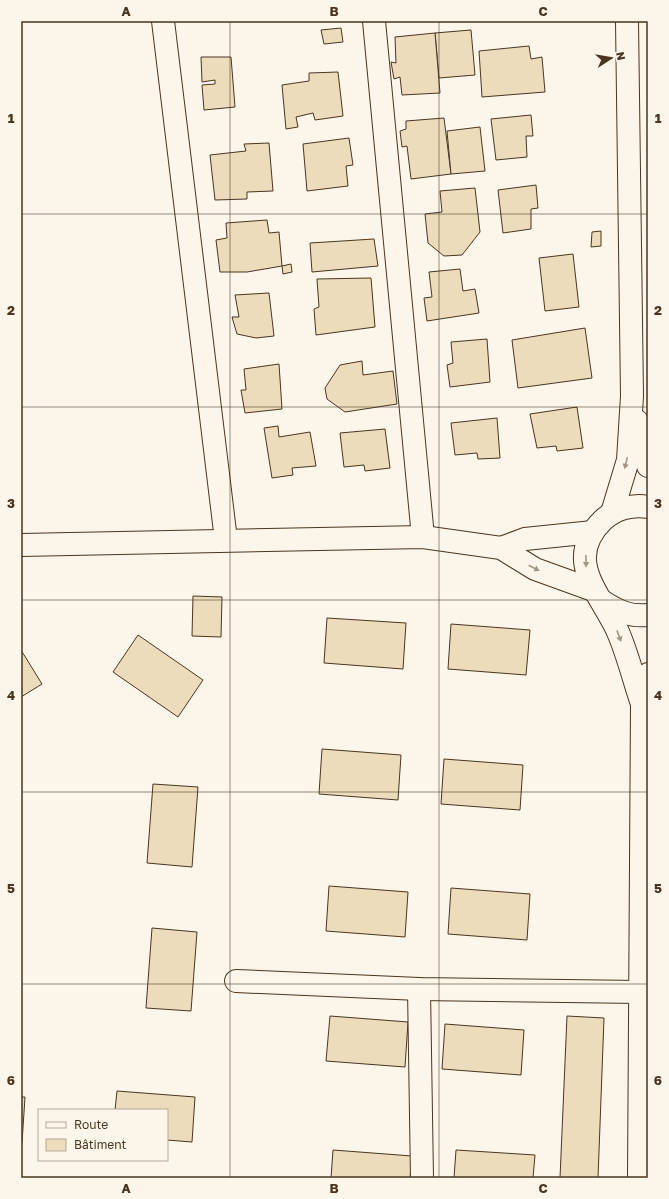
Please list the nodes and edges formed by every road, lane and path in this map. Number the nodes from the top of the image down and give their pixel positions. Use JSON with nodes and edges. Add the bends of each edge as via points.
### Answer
{"nodes":[{"id":1,"x":163,"y":21,"type":"edge"},
{"id":2,"x":374,"y":21,"type":"edge"},
{"id":3,"x":628,"y":21,"type":"edge"},
{"id":4,"x":632,"y":396,"type":"junction"},
{"id":5,"x":648,"y":466,"type":"edge"},
{"id":6,"x":648,"y":506,"type":"edge"},
{"id":7,"x":612,"y":513,"type":"junction"},
{"id":8,"x":593,"y":532,"type":"junction"},
{"id":9,"x":423,"y":537,"type":"junction"},
{"id":10,"x":226,"y":540,"type":"junction"},
{"id":11,"x":21,"y":545,"type":"edge"},
{"id":12,"x":501,"y":548,"type":"junction"},
{"id":13,"x":598,"y":596,"type":"junction"},
{"id":14,"x":648,"y":615,"type":"edge"},
{"id":15,"x":648,"y":674,"type":"edge"},
{"id":16,"x":642,"y":706,"type":"junction"},
{"id":17,"x":236,"y":981,"type":"dead end"},
{"id":18,"x":419,"y":988,"type":"junction"},
{"id":19,"x":640,"y":992,"type":"junction"},
{"id":20,"x":422,"y":1178,"type":"edge"},
{"id":21,"x":639,"y":1178,"type":"edge"}],
"edges":[{"from":1,"to":10,"type":"street"},
{"from":2,"to":9,"type":"street"},
{"from":3,"to":4,"type":"street"},
{"from":4,"to":5,"type":"street"},
{"from":4,"to":7,"type":"street","one_way":true,"via":[[628,460]]},
{"from":6,"to":7,"type":"street","via":[[632,506]]},
{"from":7,"to":8,"type":"street"},
{"from":8,"to":12,"type":"street","via":[[524,539]]},
{"from":8,"to":13,"type":"street","one_way":true,"via":[[586,551],[585,564],[588,578]]},
{"from":9,"to":10,"type":"street"},
{"from":9,"to":12,"type":"street"},
{"from":10,"to":11,"type":"street"},
{"from":12,"to":13,"type":"street","one_way":true,"via":[[535,569]]},
{"from":13,"to":14,"type":"street","via":[[613,609],[626,614]]},
{"from":13,"to":16,"type":"street","one_way":true,"via":[[618,633]]},
{"from":15,"to":16,"type":"street"},
{"from":16,"to":19,"type":"street"},
{"from":17,"to":18,"type":"street"},
{"from":18,"to":19,"type":"street"},
{"from":18,"to":20,"type":"street"},
{"from":19,"to":21,"type":"street"}]}
